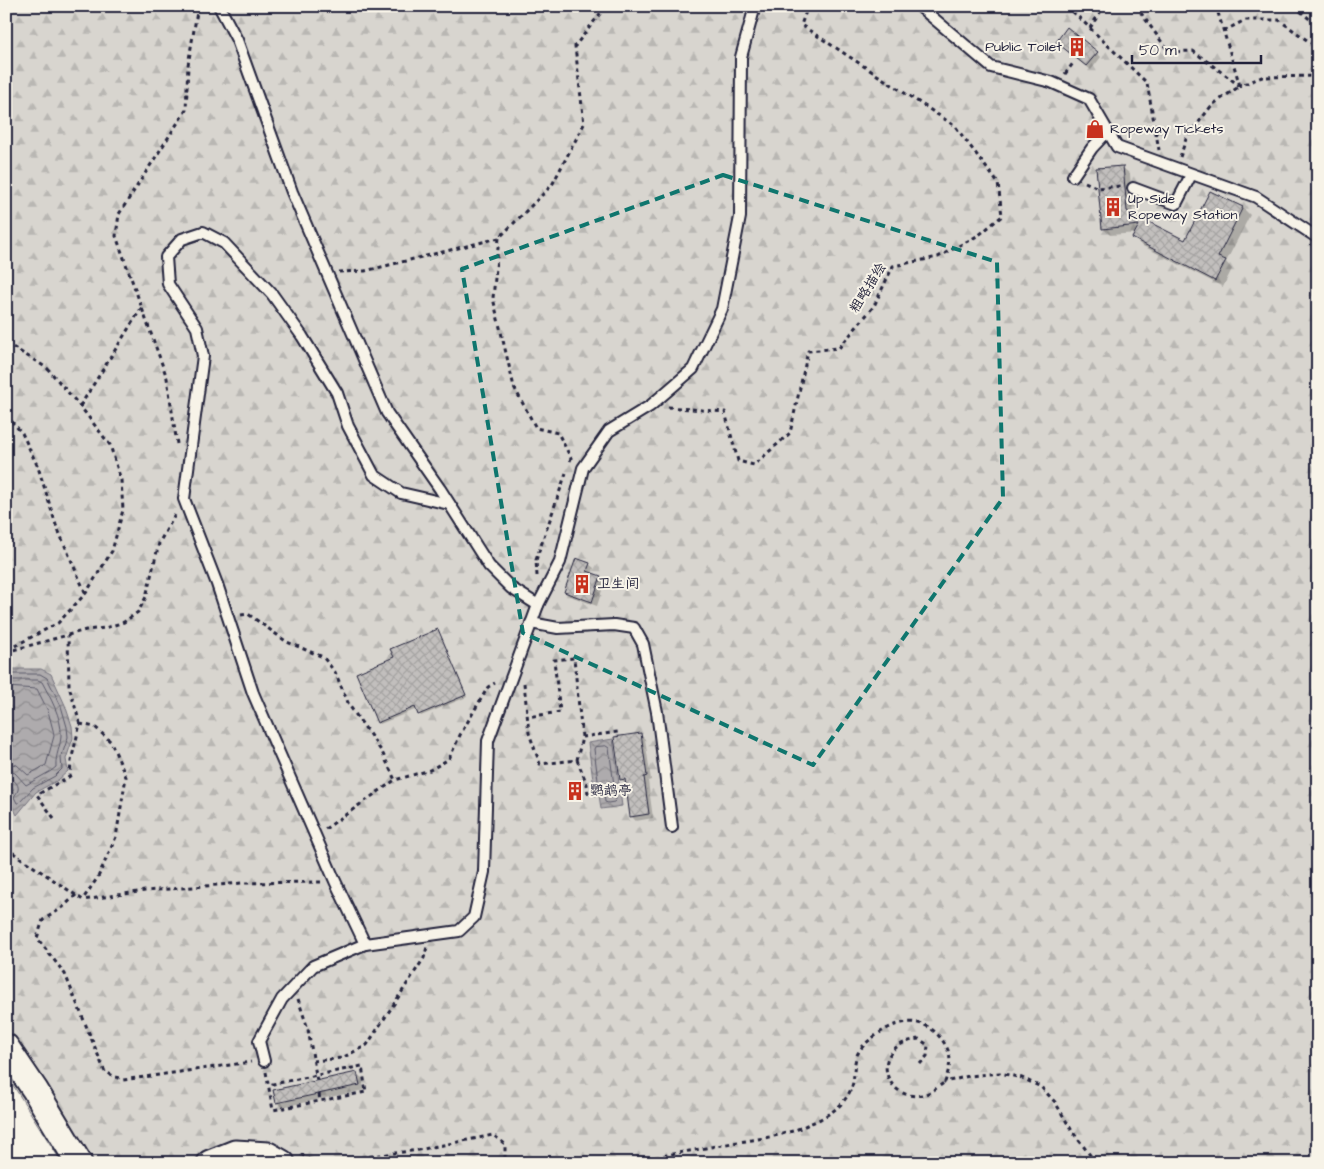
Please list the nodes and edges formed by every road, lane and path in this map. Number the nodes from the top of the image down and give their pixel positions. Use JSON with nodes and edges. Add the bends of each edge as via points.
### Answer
{"nodes":[{"id":1,"x":219,"y":6,"type":"edge"},
{"id":2,"x":606,"y":6,"type":"edge"},
{"id":3,"x":755,"y":6,"type":"edge"},
{"id":4,"x":808,"y":6,"type":"edge"},
{"id":5,"x":919,"y":6,"type":"edge"},
{"id":6,"x":1067,"y":6,"type":"edge"},
{"id":7,"x":1104,"y":6,"type":"edge"},
{"id":8,"x":1136,"y":6,"type":"edge"},
{"id":9,"x":1216,"y":6,"type":"edge"},
{"id":10,"x":1294,"y":6,"type":"edge"},
{"id":11,"x":1318,"y":26,"type":"edge"},
{"id":12,"x":1090,"y":28,"type":"junction"},
{"id":13,"x":1224,"y":30,"type":"junction"},
{"id":14,"x":1318,"y":48,"type":"edge"},
{"id":15,"x":1318,"y":76,"type":"edge"},
{"id":16,"x":1240,"y":86,"type":"junction"},
{"id":17,"x":1108,"y":131,"type":"junction"},
{"id":18,"x":1162,"y":164,"type":"junction"},
{"id":19,"x":1177,"y":169,"type":"junction"},
{"id":20,"x":1192,"y":175,"type":"junction"},
{"id":21,"x":1073,"y":176,"type":"joint"},
{"id":22,"x":1109,"y":188,"type":"dead end"},
{"id":23,"x":1133,"y":188,"type":"dead end"},
{"id":24,"x":499,"y":238,"type":"junction"},
{"id":25,"x":1318,"y":238,"type":"edge"},
{"id":26,"x":328,"y":272,"type":"junction"},
{"id":27,"x":142,"y":307,"type":"dead end"},
{"id":28,"x":6,"y":343,"type":"edge"},
{"id":29,"x":80,"y":406,"type":"junction"},
{"id":30,"x":650,"y":406,"type":"junction"},
{"id":31,"x":6,"y":416,"type":"edge"},
{"id":32,"x":184,"y":499,"type":"junction"},
{"id":33,"x":449,"y":504,"type":"junction"},
{"id":34,"x":536,"y":560,"type":"dead end"},
{"id":35,"x":86,"y":593,"type":"junction"},
{"id":36,"x":538,"y":605,"type":"junction"},
{"id":37,"x":228,"y":616,"type":"junction"},
{"id":38,"x":531,"y":624,"type":"junction"},
{"id":39,"x":68,"y":635,"type":"junction"},
{"id":40,"x":6,"y":652,"type":"edge"},
{"id":41,"x":513,"y":669,"type":"junction"},
{"id":42,"x":508,"y":684,"type":"junction"},
{"id":43,"x":527,"y":717,"type":"junction"},
{"id":44,"x":80,"y":724,"type":"junction"},
{"id":45,"x":582,"y":736,"type":"junction"},
{"id":46,"x":618,"y":736,"type":"dead end"},
{"id":47,"x":577,"y":760,"type":"junction"},
{"id":48,"x":395,"y":780,"type":"junction"},
{"id":49,"x":588,"y":795,"type":"dead end"},
{"id":50,"x":54,"y":818,"type":"dead end"},
{"id":51,"x":672,"y":827,"type":"dead end"},
{"id":52,"x":315,"y":836,"type":"junction"},
{"id":53,"x":6,"y":848,"type":"edge"},
{"id":54,"x":335,"y":882,"type":"junction"},
{"id":55,"x":76,"y":895,"type":"junction"},
{"id":56,"x":83,"y":900,"type":"junction"},
{"id":57,"x":431,"y":935,"type":"junction"},
{"id":58,"x":365,"y":944,"type":"junction"},
{"id":59,"x":293,"y":987,"type":"junction"},
{"id":60,"x":6,"y":1047,"type":"edge"},
{"id":61,"x":264,"y":1061,"type":"junction"},
{"id":62,"x":313,"y":1061,"type":"junction"},
{"id":63,"x":920,"y":1064,"type":"dead end"},
{"id":64,"x":316,"y":1075,"type":"junction"},
{"id":65,"x":317,"y":1081,"type":"dead end"},
{"id":66,"x":945,"y":1082,"type":"junction"},
{"id":67,"x":268,"y":1085,"type":"junction"},
{"id":68,"x":319,"y":1094,"type":"dead end"},
{"id":69,"x":320,"y":1101,"type":"junction"},
{"id":70,"x":79,"y":1163,"type":"edge"},
{"id":71,"x":210,"y":1163,"type":"edge"},
{"id":72,"x":282,"y":1163,"type":"edge"},
{"id":73,"x":338,"y":1163,"type":"edge"},
{"id":74,"x":500,"y":1163,"type":"edge"},
{"id":75,"x":624,"y":1163,"type":"edge"},
{"id":76,"x":1096,"y":1163,"type":"edge"}],
"edges":[{"from":1,"to":26,"type":"lane","via":[[237,40],[292,192]]},
{"from":2,"to":24,"type":"path","via":[[575,46],[584,124],[552,185]]},
{"from":3,"to":30,"type":"lane","via":[[741,57],[740,217],[722,309],[693,369]]},
{"from":4,"to":30,"type":"path","name":"粗略描绘","via":[[801,25],[955,126],[998,183],[1002,216],[979,235],[938,257],[893,266],[874,306],[839,348],[808,351],[790,433],[754,465],[738,461],[725,412]]},
{"from":5,"to":17,"type":"lane","via":[[992,67],[1051,82],[1089,99]]},
{"from":6,"to":12,"type":"path"},
{"from":7,"to":12,"type":"path"},
{"from":8,"to":16,"type":"path","via":[[1169,52],[1193,51]]},
{"from":9,"to":13,"type":"path"},
{"from":10,"to":11,"type":"path"},
{"from":12,"to":18,"type":"path","via":[[1147,83]]},
{"from":13,"to":14,"type":"path","via":[[1245,20],[1279,20]]},
{"from":13,"to":16,"type":"path"},
{"from":15,"to":16,"type":"path","via":[[1262,77]]},
{"from":16,"to":19,"type":"path","via":[[1212,105],[1186,139]]},
{"from":17,"to":18,"type":"lane","via":[[1117,147]]},
{"from":17,"to":21,"type":"lane"},
{"from":18,"to":19,"type":"lane"},
{"from":19,"to":20,"type":"lane"},
{"from":20,"to":23,"type":"lane","via":[[1176,204]]},
{"from":20,"to":25,"type":"lane","via":[[1256,197]]},
{"from":21,"to":22,"type":"path","via":[[1098,188]]},
{"from":24,"to":26,"type":"path","via":[[365,271]]},
{"from":24,"to":34,"type":"path","via":[[493,298],[514,387],[536,428],[558,433],[571,458]]},
{"from":26,"to":33,"type":"lane","via":[[387,413]]},
{"from":27,"to":29,"type":"path"},
{"from":28,"to":29,"type":"path","via":[[47,368]]},
{"from":29,"to":35,"type":"path","via":[[110,445],[121,480],[123,510],[112,551]]},
{"from":30,"to":36,"type":"lane","via":[[609,431],[583,468],[560,562]]},
{"from":31,"to":35,"type":"path","via":[[22,433],[38,467],[56,525]]},
{"from":32,"to":33,"type":"lane","via":[[203,356],[197,328],[168,284],[166,257],[182,239],[203,232],[224,243],[272,294],[292,322],[337,393],[348,426],[374,475],[401,493]]},
{"from":32,"to":37,"type":"lane"},
{"from":32,"to":39,"type":"path","via":[[159,543],[146,597],[138,612],[124,622]]},
{"from":33,"to":36,"type":"lane","via":[[489,566],[511,588]]},
{"from":35,"to":40,"type":"path","via":[[58,623]]},
{"from":36,"to":38,"type":"lane"},
{"from":37,"to":48,"type":"path","via":[[248,614],[287,642],[323,658],[336,672],[349,705],[382,752]]},
{"from":37,"to":52,"type":"lane","via":[[253,694]]},
{"from":38,"to":41,"type":"lane"},
{"from":38,"to":51,"type":"lane","via":[[558,628],[614,625],[634,628],[643,644],[657,712]]},
{"from":39,"to":40,"type":"path"},
{"from":39,"to":44,"type":"path","via":[[69,686]]},
{"from":41,"to":42,"type":"lane"},
{"from":41,"to":43,"type":"path","via":[[523,681]]},
{"from":42,"to":48,"type":"path","via":[[499,682],[488,687],[449,758],[430,770]]},
{"from":42,"to":57,"type":"lane","via":[[488,741],[484,872],[474,917],[459,931]]},
{"from":43,"to":45,"type":"path","via":[[560,712],[554,660],[574,658]]},
{"from":43,"to":47,"type":"path","via":[[540,764]]},
{"from":44,"to":50,"type":"path","via":[[70,776],[37,795]]},
{"from":44,"to":56,"type":"path","via":[[96,727],[111,742],[126,777],[116,837],[98,877]]},
{"from":45,"to":46,"type":"path","via":[[618,732]]},
{"from":45,"to":47,"type":"path"},
{"from":47,"to":49,"type":"path"},
{"from":48,"to":52,"type":"path"},
{"from":52,"to":54,"type":"lane"},
{"from":53,"to":55,"type":"path"},
{"from":54,"to":56,"type":"path","via":[[242,883]]},
{"from":54,"to":58,"type":"lane"},
{"from":55,"to":56,"type":"path"},
{"from":55,"to":61,"type":"path","via":[[43,920],[37,938],[65,974],[105,1072],[123,1080]]},
{"from":57,"to":58,"type":"lane"},
{"from":57,"to":62,"type":"path","via":[[424,958],[367,1045],[342,1058]]},
{"from":58,"to":59,"type":"lane","via":[[313,966]]},
{"from":59,"to":61,"type":"lane","via":[[282,999],[260,1041]]},
{"from":59,"to":62,"type":"path","via":[[308,1029]]},
{"from":60,"to":70,"type":"street"},
{"from":61,"to":67,"type":"path"},
{"from":62,"to":64,"type":"path"},
{"from":63,"to":66,"type":"path","via":[[927,1056],[928,1045],[919,1039],[908,1040],[889,1052],[886,1074],[899,1091],[910,1096],[932,1092]]},
{"from":64,"to":65,"type":"path"},
{"from":64,"to":67,"type":"path"},
{"from":64,"to":69,"type":"path","via":[[362,1066],[366,1092]]},
{"from":66,"to":75,"type":"path","via":[[950,1065],[949,1051],[942,1039],[926,1025],[907,1021],[885,1029],[865,1043],[856,1058],[854,1084],[845,1099],[836,1109],[809,1124],[777,1135]]},
{"from":66,"to":76,"type":"path","via":[[1000,1073],[1022,1078],[1040,1087]]},
{"from":67,"to":69,"type":"path","via":[[273,1110]]},
{"from":68,"to":69,"type":"path"},
{"from":71,"to":72,"type":"street","via":[[235,1153],[268,1155]]},
{"from":73,"to":74,"type":"path","via":[[493,1135],[504,1144],[505,1158]]}]}
